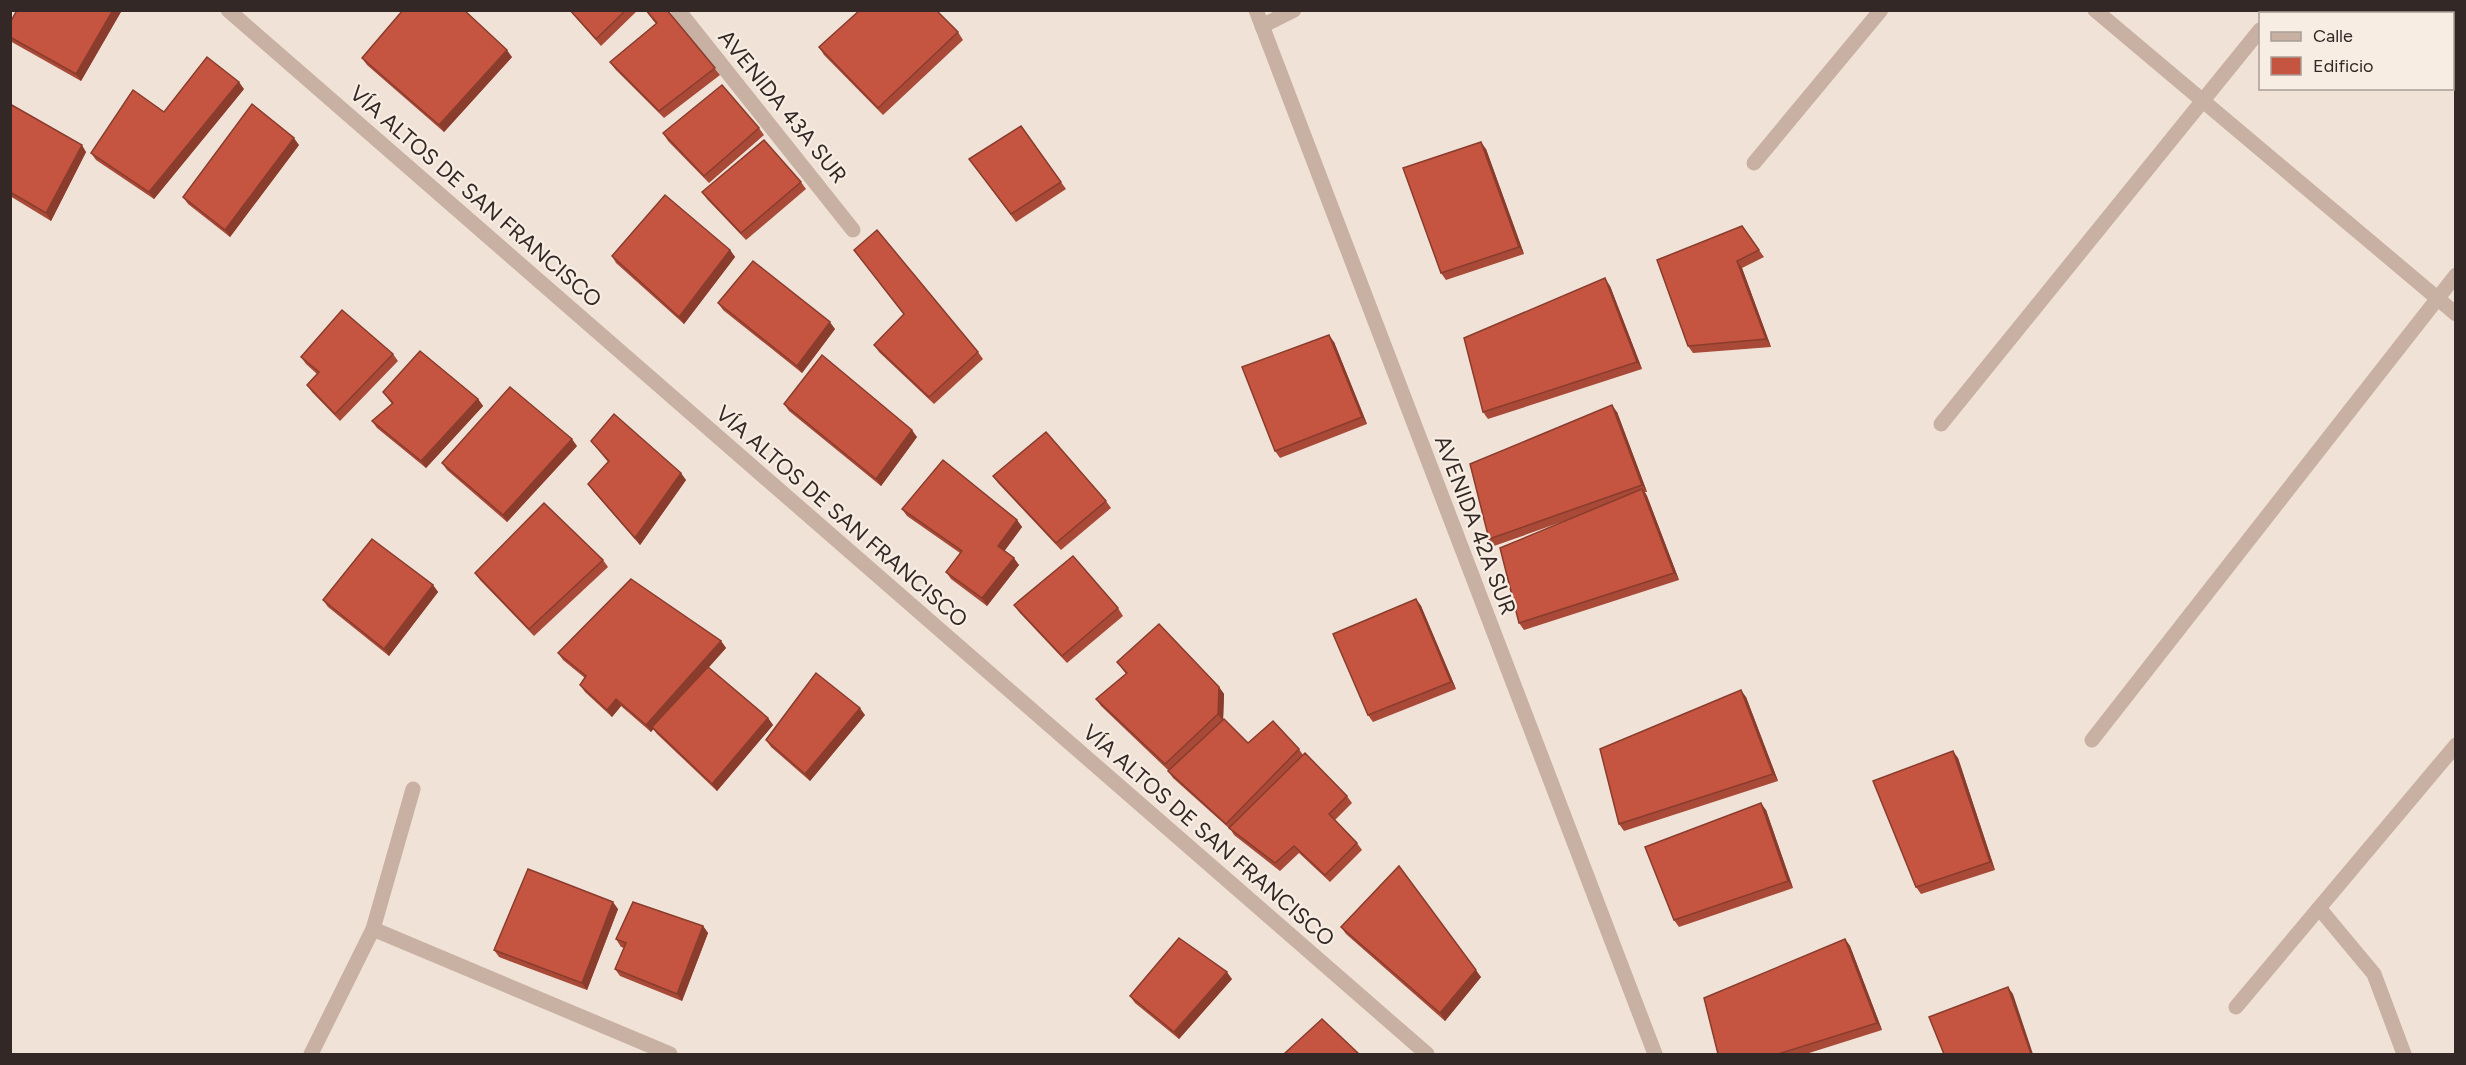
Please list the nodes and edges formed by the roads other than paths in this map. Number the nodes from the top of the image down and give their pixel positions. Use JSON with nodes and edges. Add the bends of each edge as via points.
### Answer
{"nodes":[{"id":1,"x":228,"y":10,"type":"edge"},
{"id":2,"x":678,"y":10,"type":"edge"},
{"id":3,"x":1256,"y":10,"type":"edge"},
{"id":4,"x":1294,"y":10,"type":"edge"},
{"id":5,"x":1881,"y":10,"type":"edge"},
{"id":6,"x":2096,"y":10,"type":"edge"},
{"id":7,"x":1262,"y":26,"type":"junction"},
{"id":8,"x":2259,"y":31,"type":"edge"},
{"id":9,"x":2203,"y":101,"type":"junction"},
{"id":10,"x":1754,"y":163,"type":"dead end"},
{"id":11,"x":853,"y":230,"type":"dead end"},
{"id":12,"x":2456,"y":275,"type":"edge"},
{"id":13,"x":2437,"y":298,"type":"junction"},
{"id":14,"x":2456,"y":314,"type":"edge"},
{"id":15,"x":1941,"y":424,"type":"dead end"},
{"id":16,"x":2092,"y":740,"type":"dead end"},
{"id":17,"x":2456,"y":745,"type":"edge"},
{"id":18,"x":413,"y":789,"type":"dead end"},
{"id":19,"x":2319,"y":908,"type":"junction"},
{"id":20,"x":373,"y":929,"type":"junction"},
{"id":21,"x":2236,"y":1007,"type":"dead end"},
{"id":22,"x":310,"y":1054,"type":"edge"},
{"id":23,"x":670,"y":1054,"type":"edge"},
{"id":24,"x":1427,"y":1054,"type":"edge"},
{"id":25,"x":1654,"y":1054,"type":"edge"},
{"id":26,"x":2404,"y":1054,"type":"edge"}],
"edges":[{"from":1,"to":24,"type":"street","name":"VÍA ALTOS DE SAN FRANCISCO"},
{"from":2,"to":11,"type":"street","name":"AVENIDA 43A SUR"},
{"from":3,"to":7,"type":"street","name":"AVENIDA 42A SUR"},
{"from":4,"to":7,"type":"street"},
{"from":5,"to":10,"type":"street"},
{"from":6,"to":9,"type":"street"},
{"from":7,"to":25,"type":"street","name":"AVENIDA 42A SUR"},
{"from":8,"to":9,"type":"street"},
{"from":9,"to":13,"type":"street"},
{"from":9,"to":15,"type":"street"},
{"from":12,"to":13,"type":"street"},
{"from":13,"to":14,"type":"street"},
{"from":13,"to":16,"type":"street"},
{"from":17,"to":19,"type":"street"},
{"from":18,"to":20,"type":"street"},
{"from":19,"to":21,"type":"street"},
{"from":19,"to":26,"type":"street","via":[[2374,975]]},
{"from":20,"to":22,"type":"street"},
{"from":20,"to":23,"type":"street"}]}
